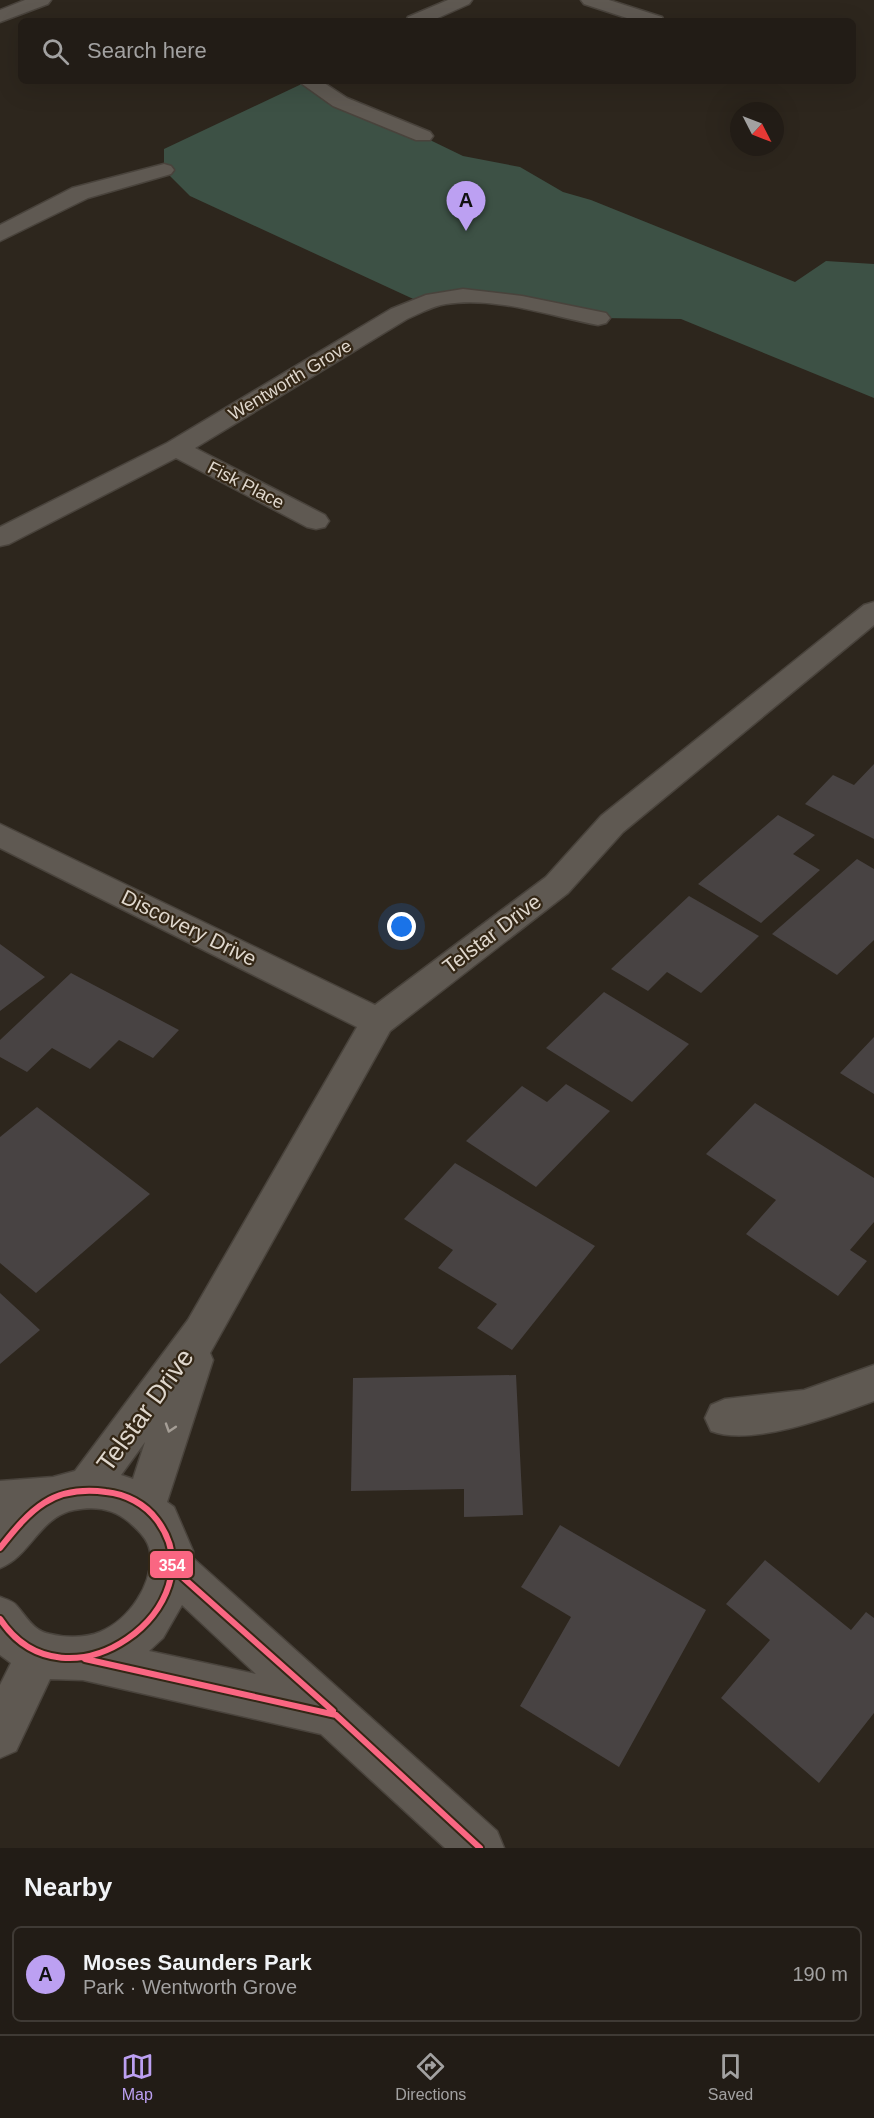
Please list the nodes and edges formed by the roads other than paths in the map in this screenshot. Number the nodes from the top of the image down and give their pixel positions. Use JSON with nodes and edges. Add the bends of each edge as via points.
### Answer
{"nodes":[{"id":1,"x":42,"y":0,"type":"edge"},
{"id":2,"x":464,"y":0,"type":"edge"},
{"id":3,"x":590,"y":0,"type":"edge"},
{"id":4,"x":0,"y":16,"type":"edge"},
{"id":5,"x":422,"y":18,"type":"edge"},
{"id":6,"x":646,"y":18,"type":"edge"},
{"id":7,"x":313,"y":84,"type":"edge"},
{"id":8,"x":423,"y":136,"type":"dead end"},
{"id":9,"x":164,"y":170,"type":"dead end"},
{"id":10,"x":0,"y":234,"type":"edge"},
{"id":11,"x":598,"y":318,"type":"dead end"},
{"id":12,"x":176,"y":448,"type":"junction"},
{"id":13,"x":316,"y":521,"type":"dead end"},
{"id":14,"x":0,"y":538,"type":"edge"},
{"id":15,"x":874,"y":611,"type":"edge"},
{"id":16,"x":0,"y":835,"type":"edge"},
{"id":17,"x":378,"y":1022,"type":"junction"},
{"id":18,"x":202,"y":1332,"type":"junction"},
{"id":19,"x":874,"y":1383,"type":"edge"},
{"id":20,"x":725,"y":1418,"type":"dead end"},
{"id":21,"x":71,"y":1492,"type":"junction"},
{"id":22,"x":0,"y":1501,"type":"edge"},
{"id":23,"x":145,"y":1505,"type":"junction"},
{"id":24,"x":0,"y":1548,"type":"edge"},
{"id":25,"x":171,"y":1567,"type":"junction"},
{"id":26,"x":1,"y":1624,"type":"edge"},
{"id":27,"x":38,"y":1654,"type":"junction"},
{"id":28,"x":85,"y":1659,"type":"junction"},
{"id":29,"x":336,"y":1715,"type":"junction"},
{"id":30,"x":0,"y":1736,"type":"edge"},
{"id":31,"x":480,"y":1848,"type":"edge"}],
"edges":[{"from":1,"to":4,"type":"street"},
{"from":2,"to":5,"type":"street"},
{"from":3,"to":6,"type":"street"},
{"from":7,"to":8,"type":"street","via":[[340,102]]},
{"from":9,"to":10,"type":"street","via":[[80,193]]},
{"from":11,"to":12,"type":"street","name":"Wentworth Grove","via":[[473,297],[447,297],[422,303]]},
{"from":12,"to":13,"type":"street","name":"Fisk Place"},
{"from":12,"to":14,"type":"street","name":"Wentworth Grove"},
{"from":15,"to":17,"type":"street","name":"Telstar Drive","via":[[612,824],[556,885]]},
{"from":16,"to":17,"type":"street","name":"Discovery Drive"},
{"from":17,"to":18,"type":"street","name":"Telstar Drive"},
{"from":18,"to":21,"type":"street","name":"Telstar Drive"},
{"from":18,"to":23,"type":"street","name":"Telstar Drive","one_way":true},
{"from":19,"to":20,"type":"street","via":[[804,1408]]},
{"from":21,"to":22,"type":"street"},
{"from":21,"to":23,"type":"street","via":[[108,1488]]},
{"from":21,"to":24,"type":"street","via":[[30,1509],[10,1530]]},
{"from":23,"to":25,"type":"street","via":[[160,1522],[169,1543]]},
{"from":25,"to":28,"type":"street","via":[[166,1591],[154,1615],[135,1636],[112,1650]]},
{"from":25,"to":29,"type":"street"},
{"from":26,"to":27,"type":"street"},
{"from":27,"to":28,"type":"street"},
{"from":27,"to":30,"type":"street"},
{"from":28,"to":29,"type":"street"},
{"from":29,"to":31,"type":"street"}]}
